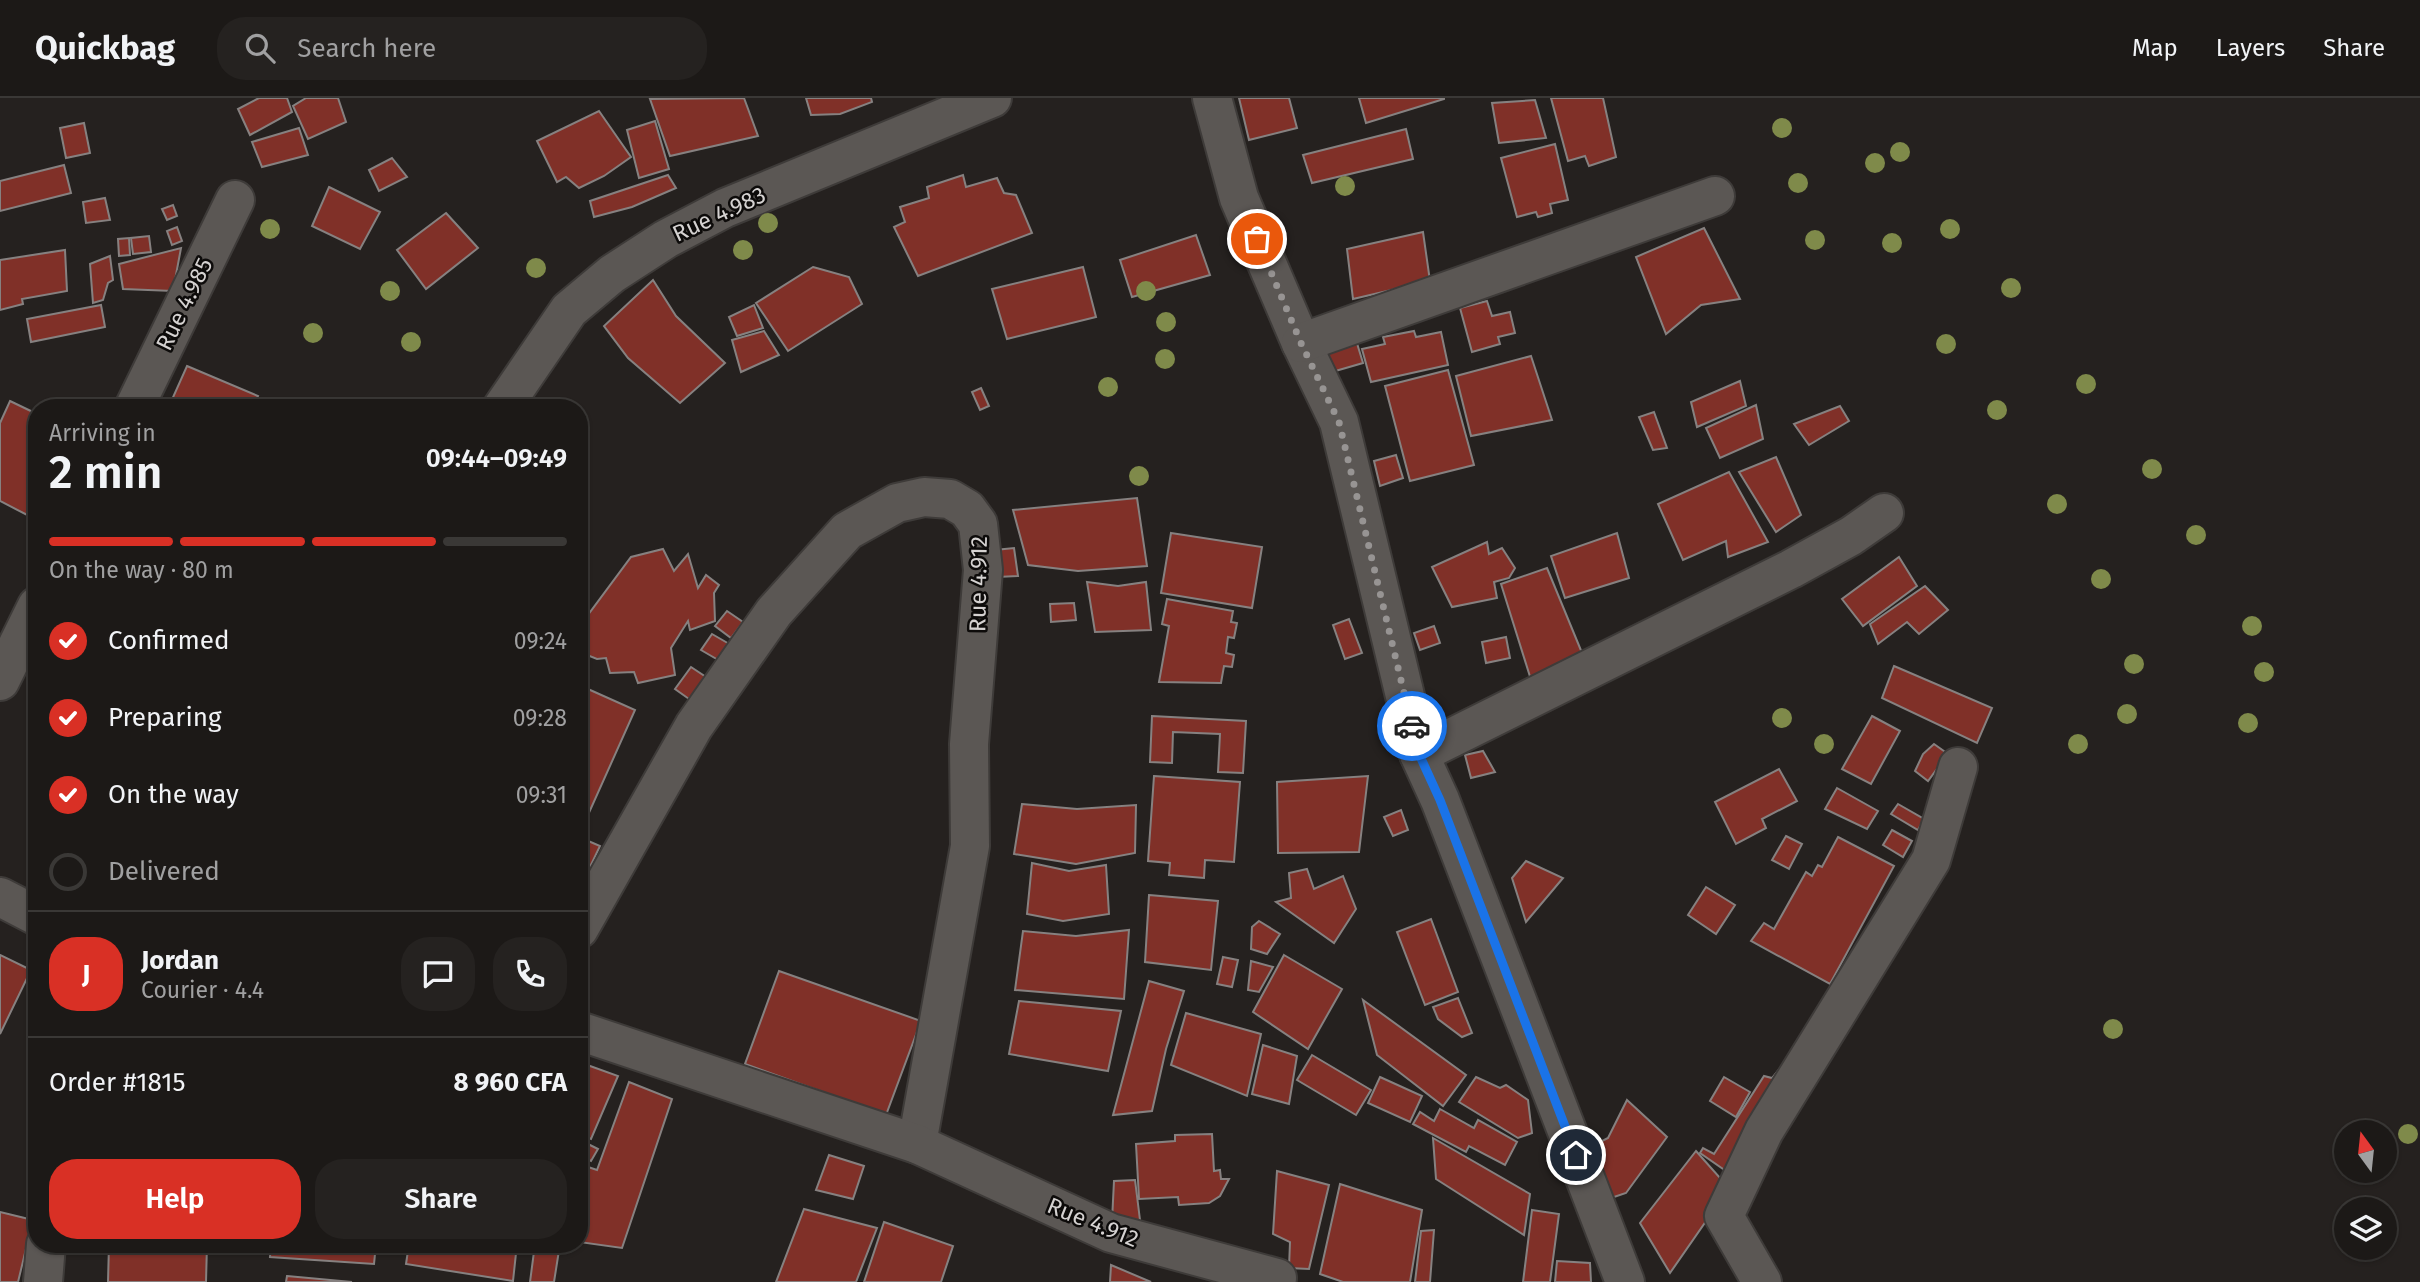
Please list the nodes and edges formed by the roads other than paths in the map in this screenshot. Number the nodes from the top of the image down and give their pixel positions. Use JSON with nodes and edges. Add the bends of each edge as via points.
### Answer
{"nodes":[{"id":1,"x":992,"y":98,"type":"edge"},
{"id":2,"x":1212,"y":98,"type":"edge"},
{"id":3,"x":1715,"y":196,"type":"dead end"},
{"id":4,"x":235,"y":200,"type":"dead end"},
{"id":5,"x":1301,"y":343,"type":"junction"},
{"id":6,"x":138,"y":399,"type":"edge"},
{"id":7,"x":508,"y":399,"type":"edge"},
{"id":8,"x":1884,"y":513,"type":"dead end"},
{"id":9,"x":28,"y":624,"type":"edge"},
{"id":10,"x":0,"y":681,"type":"edge"},
{"id":11,"x":1419,"y":754,"type":"junction"},
{"id":12,"x":1958,"y":767,"type":"dead end"},
{"id":13,"x":0,"y":897,"type":"edge"},
{"id":14,"x":28,"y":911,"type":"edge"},
{"id":15,"x":588,"y":913,"type":"edge"},
{"id":16,"x":588,"y":1034,"type":"edge"},
{"id":17,"x":917,"y":1144,"type":"junction"},
{"id":18,"x":45,"y":1253,"type":"edge"},
{"id":19,"x":1282,"y":1281,"type":"edge"},
{"id":20,"x":43,"y":1282,"type":"edge"},
{"id":21,"x":1625,"y":1282,"type":"edge"},
{"id":22,"x":1762,"y":1282,"type":"edge"}],
"edges":[{"from":1,"to":7,"type":"street","name":"Rue 4.983","via":[[725,208],[666,239],[611,274],[569,310]]},
{"from":2,"to":5,"type":"street","via":[[1238,198]]},
{"from":3,"to":5,"type":"street"},
{"from":4,"to":6,"type":"street","name":"Rue 4.985"},
{"from":5,"to":11,"type":"street","via":[[1339,422]]},
{"from":8,"to":11,"type":"street","via":[[1791,569]]},
{"from":9,"to":10,"type":"street"},
{"from":11,"to":21,"type":"street"},
{"from":12,"to":22,"type":"street","via":[[1931,860],[1763,1131],[1724,1216]]},
{"from":13,"to":14,"type":"street"},
{"from":15,"to":17,"type":"street","name":"Rue 4.912","via":[[694,726],[774,612],[847,531],[897,503],[923,497],[950,499],[967,509],[978,524],[983,570],[970,744],[970,846]]},
{"from":16,"to":17,"type":"street","name":"Rue 4.912"},
{"from":17,"to":19,"type":"street","name":"Rue 4.912","via":[[1111,1233]]},
{"from":18,"to":20,"type":"street"}]}
